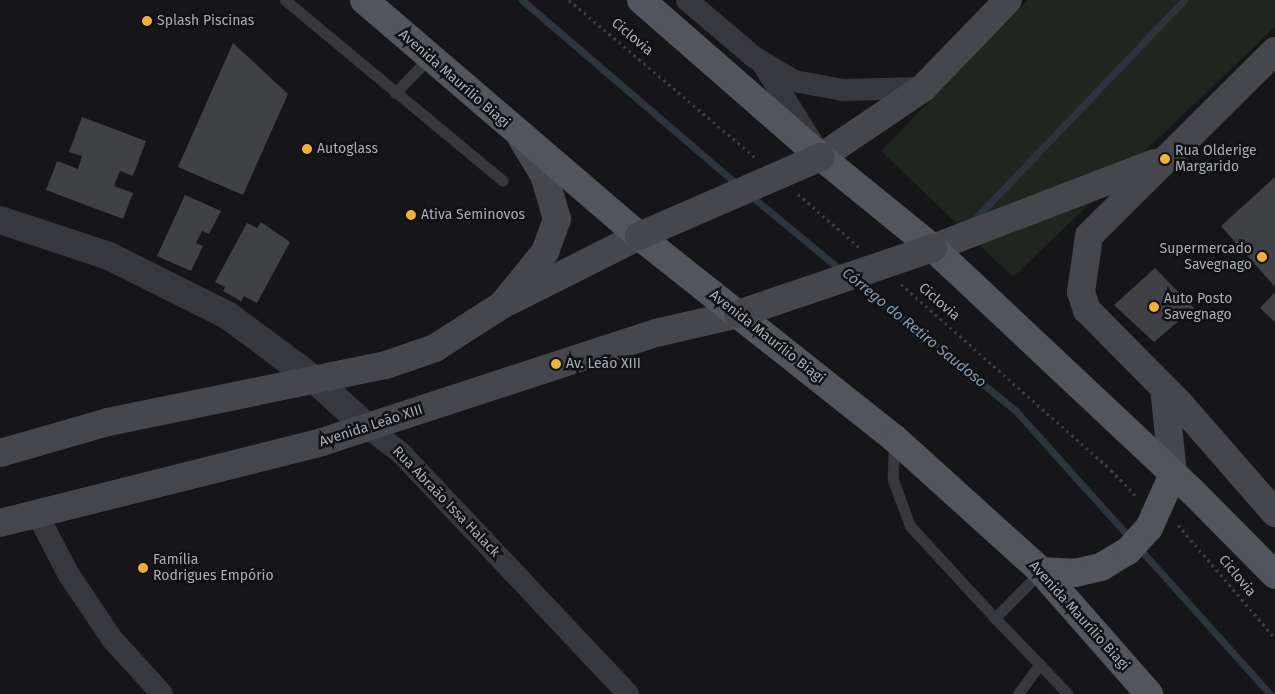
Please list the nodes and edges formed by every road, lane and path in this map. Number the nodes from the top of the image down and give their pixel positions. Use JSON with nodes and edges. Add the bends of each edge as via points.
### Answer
{"nodes":[{"id":1,"x":285,"y":0,"type":"edge"},
{"id":2,"x":364,"y":0,"type":"edge"},
{"id":3,"x":569,"y":0,"type":"edge"},
{"id":4,"x":641,"y":0,"type":"edge"},
{"id":5,"x":687,"y":0,"type":"edge"},
{"id":6,"x":1008,"y":0,"type":"edge"},
{"id":7,"x":1275,"y":51,"type":"edge"},
{"id":8,"x":429,"y":58,"type":"junction"},
{"id":9,"x":760,"y":61,"type":"junction"},
{"id":10,"x":923,"y":88,"type":"junction"},
{"id":11,"x":395,"y":93,"type":"junction"},
{"id":12,"x":520,"y":136,"type":"junction"},
{"id":13,"x":822,"y":157,"type":"junction"},
{"id":14,"x":1165,"y":159,"type":"junction"},
{"id":15,"x":759,"y":161,"type":"dead end"},
{"id":16,"x":504,"y":181,"type":"dead end"},
{"id":17,"x":790,"y":187,"type":"dead end"},
{"id":18,"x":0,"y":220,"type":"edge"},
{"id":19,"x":638,"y":236,"type":"junction"},
{"id":20,"x":933,"y":248,"type":"junction"},
{"id":21,"x":864,"y":251,"type":"dead end"},
{"id":22,"x":893,"y":277,"type":"dead end"},
{"id":23,"x":502,"y":305,"type":"junction"},
{"id":24,"x":738,"y":314,"type":"junction"},
{"id":25,"x":315,"y":380,"type":"junction"},
{"id":26,"x":1164,"y":388,"type":"junction"},
{"id":27,"x":368,"y":428,"type":"junction"},
{"id":28,"x":894,"y":438,"type":"junction"},
{"id":29,"x":0,"y":453,"type":"edge"},
{"id":30,"x":1173,"y":474,"type":"junction"},
{"id":31,"x":36,"y":512,"type":"junction"},
{"id":32,"x":1275,"y":513,"type":"edge"},
{"id":33,"x":1153,"y":520,"type":"junction"},
{"id":34,"x":0,"y":523,"type":"edge"},
{"id":35,"x":1041,"y":571,"type":"junction"},
{"id":36,"x":1273,"y":571,"type":"edge"},
{"id":37,"x":995,"y":618,"type":"junction"},
{"id":38,"x":1275,"y":638,"type":"edge"},
{"id":39,"x":1040,"y":664,"type":"junction"},
{"id":40,"x":162,"y":694,"type":"edge"},
{"id":41,"x":628,"y":694,"type":"edge"},
{"id":42,"x":1018,"y":694,"type":"edge"},
{"id":43,"x":1068,"y":694,"type":"edge"},
{"id":44,"x":1149,"y":694,"type":"edge"}],
"edges":[{"from":1,"to":11,"type":"lane"},
{"from":2,"to":8,"type":"main road","name":"Avenida Maurílio Biagi"},
{"from":3,"to":15,"type":"path","name":"Ciclovia"},
{"from":4,"to":13,"type":"main road"},
{"from":5,"to":9,"type":"street"},
{"from":6,"to":10,"type":"main road"},
{"from":7,"to":14,"type":"main road"},
{"from":8,"to":11,"type":"lane"},
{"from":8,"to":12,"type":"main road","name":"Avenida Maurílio Biagi"},
{"from":9,"to":10,"type":"street","via":[[794,82],[843,90]]},
{"from":9,"to":13,"type":"street"},
{"from":10,"to":13,"type":"main road"},
{"from":11,"to":16,"type":"lane"},
{"from":12,"to":19,"type":"main road","name":"Avenida Maurílio Biagi"},
{"from":12,"to":23,"type":"main road","via":[[544,175],[557,219],[545,252]]},
{"from":13,"to":19,"type":"main road","bridge":true},
{"from":13,"to":20,"type":"main road"},
{"from":14,"to":20,"type":"main road","name":"Avenida Leão XIII"},
{"from":14,"to":26,"type":"main road","via":[[1089,236],[1081,292],[1087,310]]},
{"from":17,"to":21,"type":"path"},
{"from":18,"to":25,"type":"street","name":"Rua Abraão Issa Halack","via":[[110,256],[228,315]]},
{"from":19,"to":23,"type":"main road"},
{"from":19,"to":24,"type":"main road","name":"Avenida Maurílio Biagi"},
{"from":20,"to":24,"type":"main road","name":"Avenida Leão XIII","bridge":true},
{"from":20,"to":30,"type":"main road"},
{"from":22,"to":33,"type":"path","name":"Ciclovia","via":[[1104,464],[1142,502]]},
{"from":23,"to":25,"type":"main road","via":[[435,348],[386,365]]},
{"from":24,"to":27,"type":"main road","name":"Avenida Leão XIII","via":[[656,333]]},
{"from":24,"to":28,"type":"main road","name":"Avenida Maurílio Biagi"},
{"from":25,"to":27,"type":"street","name":"Rua Abraão Issa Halack"},
{"from":25,"to":29,"type":"main road","via":[[108,422]]},
{"from":26,"to":30,"type":"main road"},
{"from":26,"to":32,"type":"main road"},
{"from":27,"to":31,"type":"main road","name":"Avenida Leão XIII"},
{"from":27,"to":41,"type":"street","name":"Rua Abraão Issa Halack","via":[[401,453]]},
{"from":28,"to":35,"type":"main road","name":"Avenida Maurílio Biagi"},
{"from":28,"to":37,"type":"lane","via":[[893,480],[910,526]]},
{"from":30,"to":33,"type":"main road"},
{"from":30,"to":36,"type":"main road"},
{"from":31,"to":34,"type":"main road","name":"Avenida Leão XIII"},
{"from":31,"to":40,"type":"street","via":[[69,576],[112,639]]},
{"from":33,"to":35,"type":"main road","via":[[1128,551],[1101,567],[1075,573]]},
{"from":33,"to":38,"type":"path","name":"Ciclovia","via":[[1184,529]]},
{"from":35,"to":37,"type":"lane"},
{"from":35,"to":44,"type":"main road","name":"Avenida Maurílio Biagi"},
{"from":37,"to":39,"type":"lane"},
{"from":39,"to":42,"type":"lane"},
{"from":39,"to":43,"type":"lane"}]}
